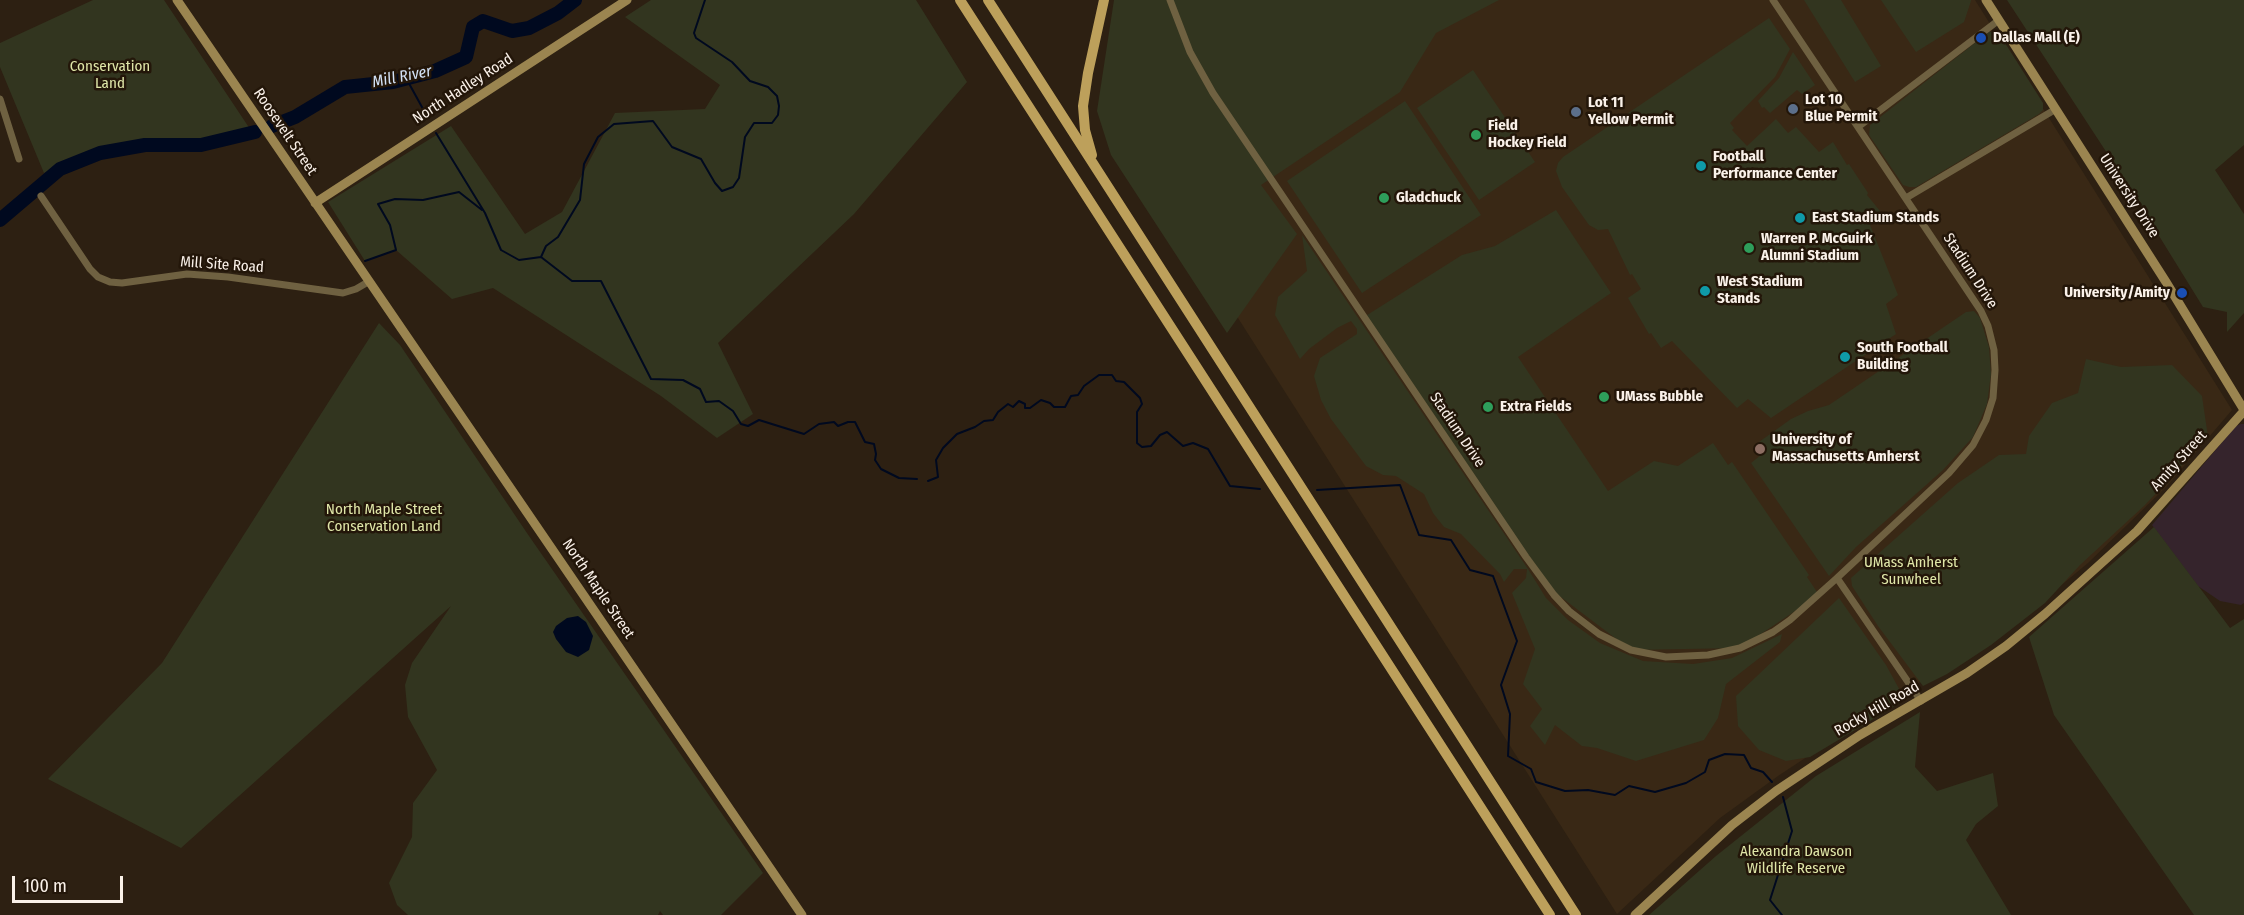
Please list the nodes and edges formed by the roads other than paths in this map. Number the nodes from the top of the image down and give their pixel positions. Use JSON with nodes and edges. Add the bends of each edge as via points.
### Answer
{"nodes":[{"id":1,"x":177,"y":0,"type":"edge"},
{"id":2,"x":627,"y":0,"type":"edge"},
{"id":3,"x":960,"y":0,"type":"edge"},
{"id":4,"x":988,"y":0,"type":"edge"},
{"id":5,"x":1104,"y":0,"type":"edge"},
{"id":6,"x":1170,"y":0,"type":"edge"},
{"id":7,"x":1773,"y":0,"type":"edge"},
{"id":8,"x":1986,"y":0,"type":"edge"},
{"id":9,"x":1999,"y":20,"type":"junction"},
{"id":10,"x":0,"y":99,"type":"edge"},
{"id":11,"x":2055,"y":109,"type":"junction"},
{"id":12,"x":1858,"y":127,"type":"junction"},
{"id":13,"x":20,"y":159,"type":"dead end"},
{"id":14,"x":1098,"y":173,"type":"junction"},
{"id":15,"x":41,"y":196,"type":"dead end"},
{"id":16,"x":1906,"y":198,"type":"junction"},
{"id":17,"x":315,"y":203,"type":"junction"},
{"id":18,"x":368,"y":282,"type":"junction"},
{"id":19,"x":2244,"y":410,"type":"edge"},
{"id":20,"x":2137,"y":531,"type":"joint"},
{"id":21,"x":1837,"y":578,"type":"junction"},
{"id":22,"x":1920,"y":701,"type":"junction"},
{"id":23,"x":802,"y":915,"type":"edge"},
{"id":24,"x":1550,"y":915,"type":"edge"},
{"id":25,"x":1576,"y":915,"type":"edge"},
{"id":26,"x":1635,"y":915,"type":"edge"}],
"edges":[{"from":1,"to":17,"type":"main road","name":"Roosevelt Street"},
{"from":2,"to":17,"type":"main road","name":"North Hadley Road"},
{"from":3,"to":24,"type":"main road"},
{"from":4,"to":14,"type":"main road"},
{"from":5,"to":14,"type":"main road","via":[[1083,106],[1087,141]]},
{"from":6,"to":21,"type":"street","name":"Stadium Drive","via":[[1204,79],[1526,557],[1569,611],[1599,634],[1631,650],[1666,657],[1708,655],[1740,648],[1773,632]]},
{"from":7,"to":12,"type":"street","name":"Stadium Drive"},
{"from":8,"to":9,"type":"main road","name":"University Drive"},
{"from":9,"to":11,"type":"main road","name":"University Drive"},
{"from":9,"to":12,"type":"street"},
{"from":10,"to":13,"type":"street"},
{"from":11,"to":16,"type":"street"},
{"from":11,"to":19,"type":"main road","name":"University Drive"},
{"from":12,"to":16,"type":"street","name":"Stadium Drive"},
{"from":14,"to":25,"type":"main road"},
{"from":15,"to":18,"type":"street","name":"Mill Site Road","via":[[90,269],[110,282],[187,274],[343,293]]},
{"from":16,"to":21,"type":"street","name":"Stadium Drive","via":[[1985,318],[1995,360],[1993,398],[1982,429],[1966,454]]},
{"from":17,"to":18,"type":"main road","name":"Roosevelt Street"},
{"from":18,"to":23,"type":"main road","name":"North Maple Street"},
{"from":19,"to":20,"type":"main road","name":"Amity Street"},
{"from":20,"to":22,"type":"main road","name":"Rocky Hill Road","via":[[2011,642]]},
{"from":21,"to":22,"type":"street"},
{"from":22,"to":26,"type":"main road","name":"Rocky Hill Road","via":[[1851,740],[1776,791],[1724,832]]}]}
